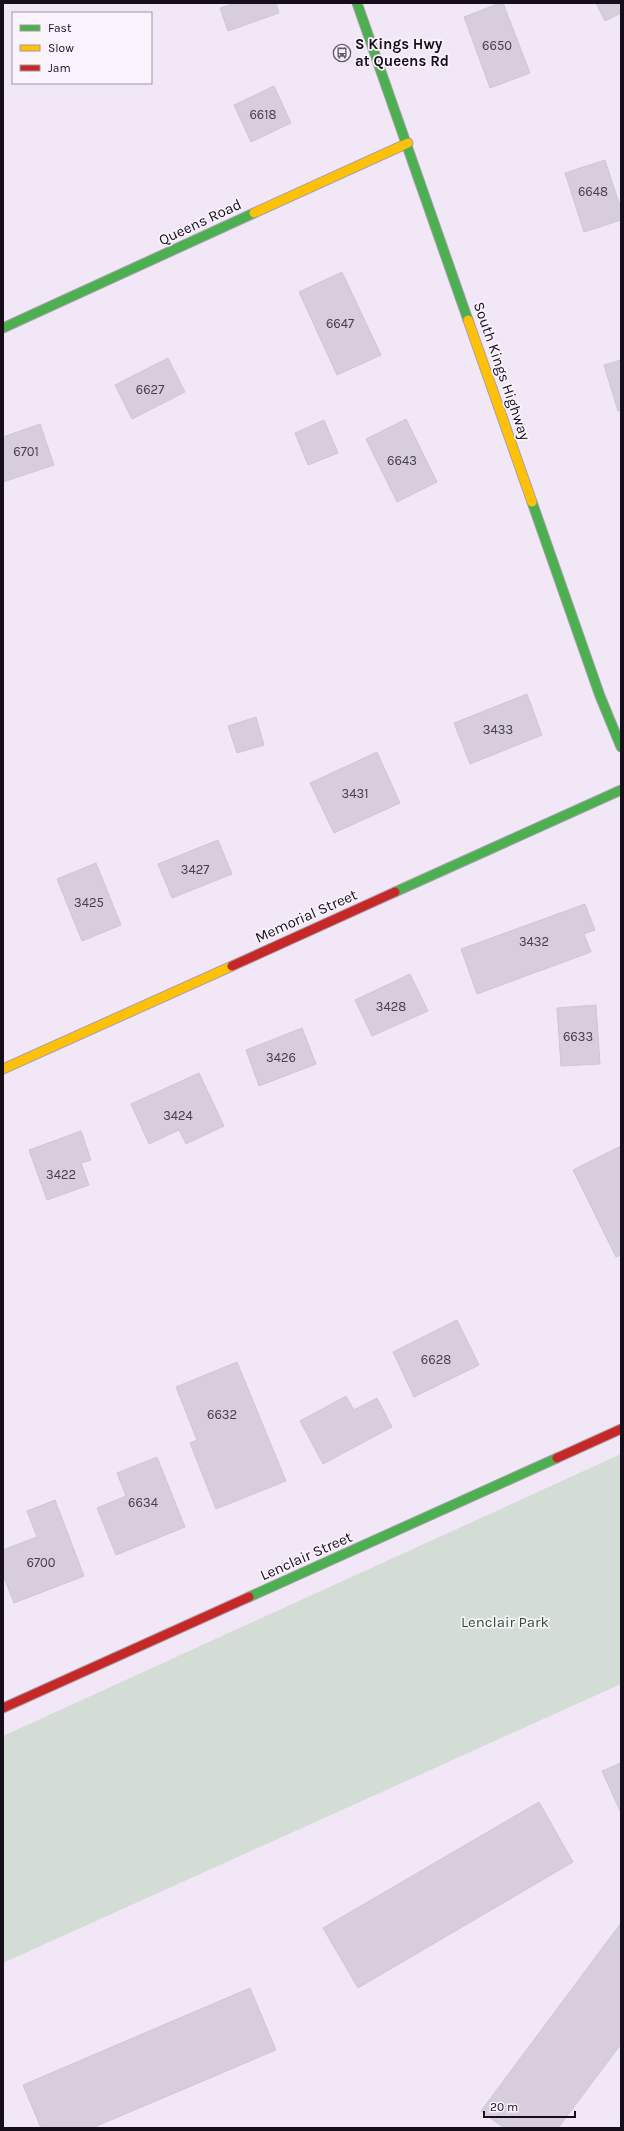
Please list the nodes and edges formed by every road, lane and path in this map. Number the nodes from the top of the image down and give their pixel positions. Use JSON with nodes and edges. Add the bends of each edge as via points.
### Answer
{"nodes":[{"id":1,"x":357,"y":3,"type":"edge"},
{"id":2,"x":408,"y":143,"type":"junction"},
{"id":3,"x":3,"y":328,"type":"edge"},
{"id":4,"x":621,"y":747,"type":"edge"},
{"id":5,"x":621,"y":790,"type":"edge"},
{"id":6,"x":3,"y":1069,"type":"edge"},
{"id":7,"x":621,"y":1429,"type":"edge"},
{"id":8,"x":3,"y":1708,"type":"edge"}],
"edges":[{"from":1,"to":2,"type":"street","name":"South Kings Highway"},
{"from":2,"to":3,"type":"street","name":"Queens Road"},
{"from":2,"to":4,"type":"street","name":"South Kings Highway","via":[[598,688]]},
{"from":5,"to":6,"type":"street","name":"Memorial Street"},
{"from":7,"to":8,"type":"street","name":"Lenclair Street"}]}
